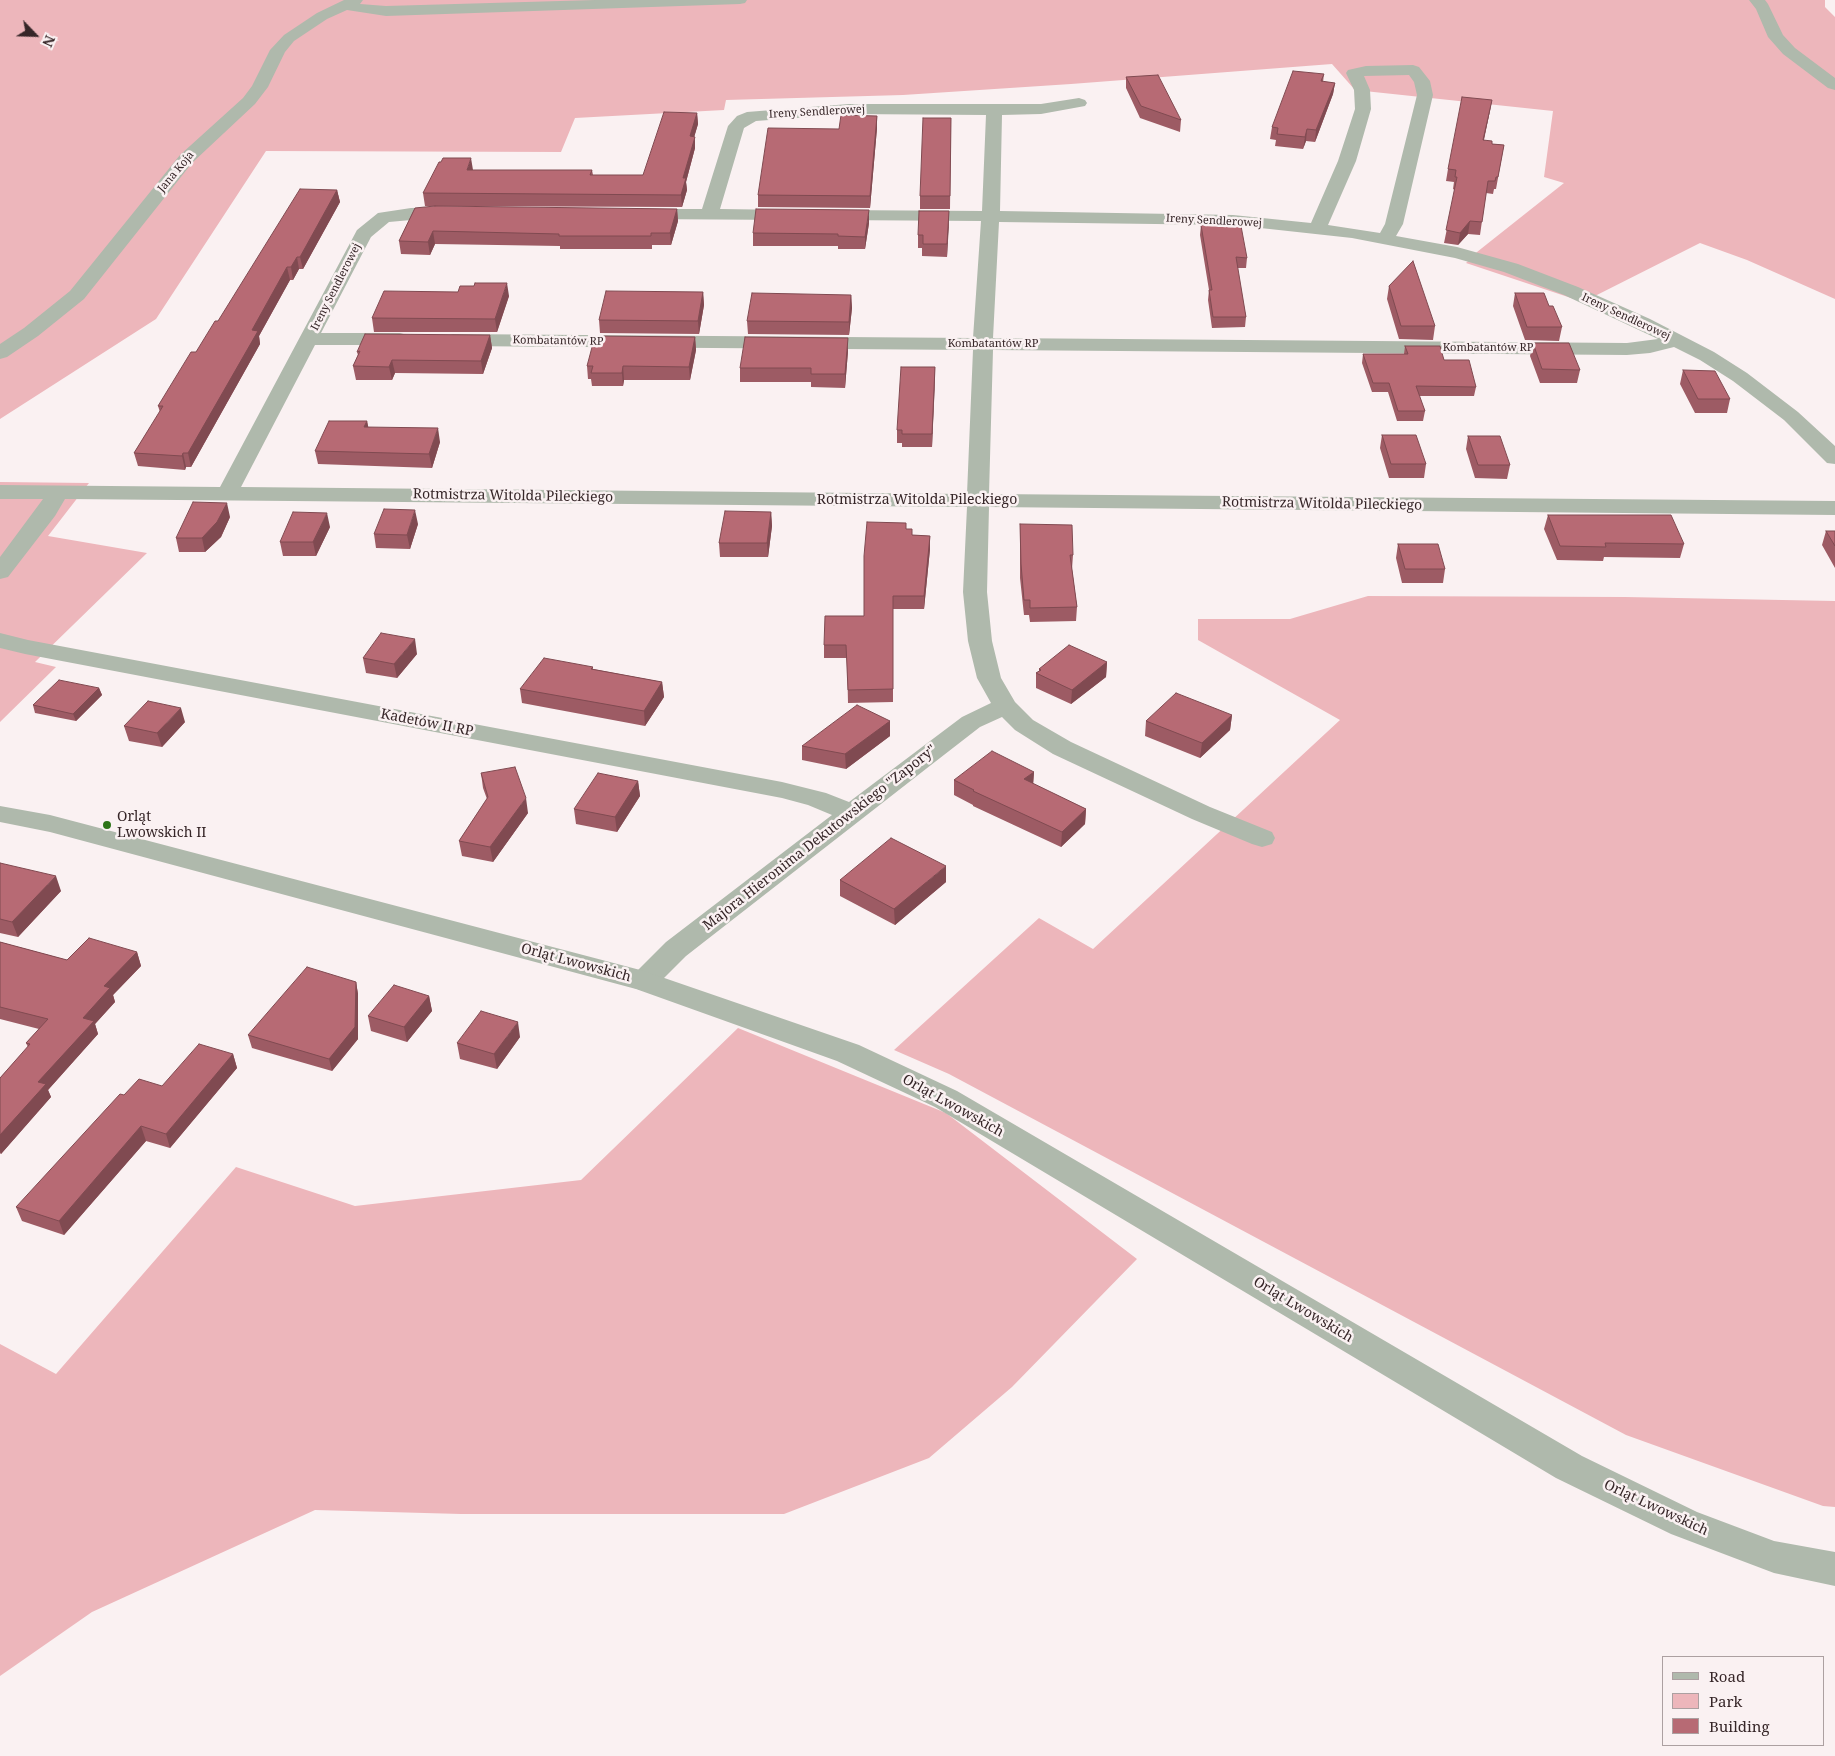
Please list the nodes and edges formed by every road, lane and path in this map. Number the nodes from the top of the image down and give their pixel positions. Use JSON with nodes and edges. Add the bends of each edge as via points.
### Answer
{"nodes":[{"id":1,"x":740,"y":0,"type":"edge"},
{"id":2,"x":1756,"y":0,"type":"edge"},
{"id":3,"x":350,"y":2,"type":"edge"},
{"id":4,"x":1834,"y":85,"type":"edge"},
{"id":5,"x":1079,"y":103,"type":"dead end"},
{"id":6,"x":994,"y":110,"type":"junction"},
{"id":7,"x":465,"y":212,"type":"edge"},
{"id":8,"x":620,"y":214,"type":"edge"},
{"id":9,"x":710,"y":214,"type":"junction"},
{"id":10,"x":990,"y":216,"type":"junction"},
{"id":11,"x":1318,"y":228,"type":"junction"},
{"id":12,"x":1386,"y":238,"type":"junction"},
{"id":13,"x":310,"y":339,"type":"junction"},
{"id":14,"x":1676,"y":340,"type":"junction"},
{"id":15,"x":983,"y":344,"type":"junction"},
{"id":16,"x":0,"y":353,"type":"edge"},
{"id":17,"x":1835,"y":458,"type":"edge"},
{"id":18,"x":0,"y":492,"type":"edge"},
{"id":19,"x":58,"y":492,"type":"junction"},
{"id":20,"x":227,"y":494,"type":"junction"},
{"id":21,"x":978,"y":500,"type":"junction"},
{"id":22,"x":1835,"y":508,"type":"edge"},
{"id":23,"x":0,"y":572,"type":"edge"},
{"id":24,"x":0,"y":640,"type":"edge"},
{"id":25,"x":1005,"y":706,"type":"junction"},
{"id":26,"x":852,"y":813,"type":"junction"},
{"id":27,"x":0,"y":814,"type":"edge"},
{"id":28,"x":1262,"y":838,"type":"dead end"},
{"id":29,"x":644,"y":981,"type":"junction"},
{"id":30,"x":1835,"y":1570,"type":"edge"}],
"edges":[{"from":1,"to":3,"type":"street","via":[[386,10],[369,10]]},
{"from":2,"to":4,"type":"street","via":[[1763,7],[1776,38],[1789,52]]},
{"from":3,"to":16,"type":"street","name":"Jana Koja","via":[[289,38],[278,50],[260,87],[249,101],[186,159],[77,295]]},
{"from":5,"to":6,"type":"street","name":"Ireny Sendlerowej","via":[[1041,109]]},
{"from":6,"to":9,"type":"street","name":"Ireny Sendlerowej","via":[[849,109],[753,116],[736,126]]},
{"from":6,"to":10,"type":"street"},
{"from":7,"to":13,"type":"street","name":"Ireny Sendlerowej","via":[[384,217],[363,234]]},
{"from":8,"to":9,"type":"street","name":"Ireny Sendlerowej"},
{"from":9,"to":10,"type":"street","name":"Ireny Sendlerowej"},
{"from":10,"to":11,"type":"street","name":"Ireny Sendlerowej","via":[[1184,218]]},
{"from":10,"to":15,"type":"street"},
{"from":11,"to":12,"type":"street","name":"Ireny Sendlerowej"},
{"from":11,"to":12,"type":"street","via":[[1347,161],[1363,109],[1362,90],[1354,74],[1413,70],[1422,81],[1425,95],[1394,224]]},
{"from":12,"to":14,"type":"street","name":"Ireny Sendlerowej","via":[[1511,268],[1614,309]]},
{"from":13,"to":15,"type":"street","name":"Kombatantów RP"},
{"from":13,"to":20,"type":"street","name":"Ireny Sendlerowej"},
{"from":14,"to":15,"type":"street","name":"Kombatantów RP","via":[[1627,349]]},
{"from":14,"to":17,"type":"street","name":"Ireny Sendlerowej","via":[[1740,377],[1791,416]]},
{"from":15,"to":21,"type":"street"},
{"from":18,"to":19,"type":"street","name":"Rotmistrza Witolda Pileckiego"},
{"from":19,"to":20,"type":"street","name":"Rotmistrza Witolda Pileckiego"},
{"from":19,"to":23,"type":"street"},
{"from":20,"to":21,"type":"street","name":"Rotmistrza Witolda Pileckiego"},
{"from":21,"to":22,"type":"street","name":"Rotmistrza Witolda Pileckiego"},
{"from":21,"to":25,"type":"street","via":[[975,592],[980,641],[989,678]]},
{"from":24,"to":26,"type":"street","name":"Kadetów II RP","via":[[782,790]]},
{"from":25,"to":26,"type":"street","name":"Majora Hieronima Dekutowskiego \"Zapory\"","via":[[970,722]]},
{"from":25,"to":28,"type":"street","via":[[1024,725],[1062,748]]},
{"from":26,"to":29,"type":"street","name":"Majora Hieronima Dekutowskiego \"Zapory\"","via":[[676,949]]},
{"from":27,"to":29,"type":"street","name":"Orląt Lwowskich","via":[[50,824]]},
{"from":29,"to":30,"type":"street","name":"Orląt Lwowskich","via":[[848,1053],[946,1099],[1569,1467],[1684,1523],[1774,1557]]}]}
